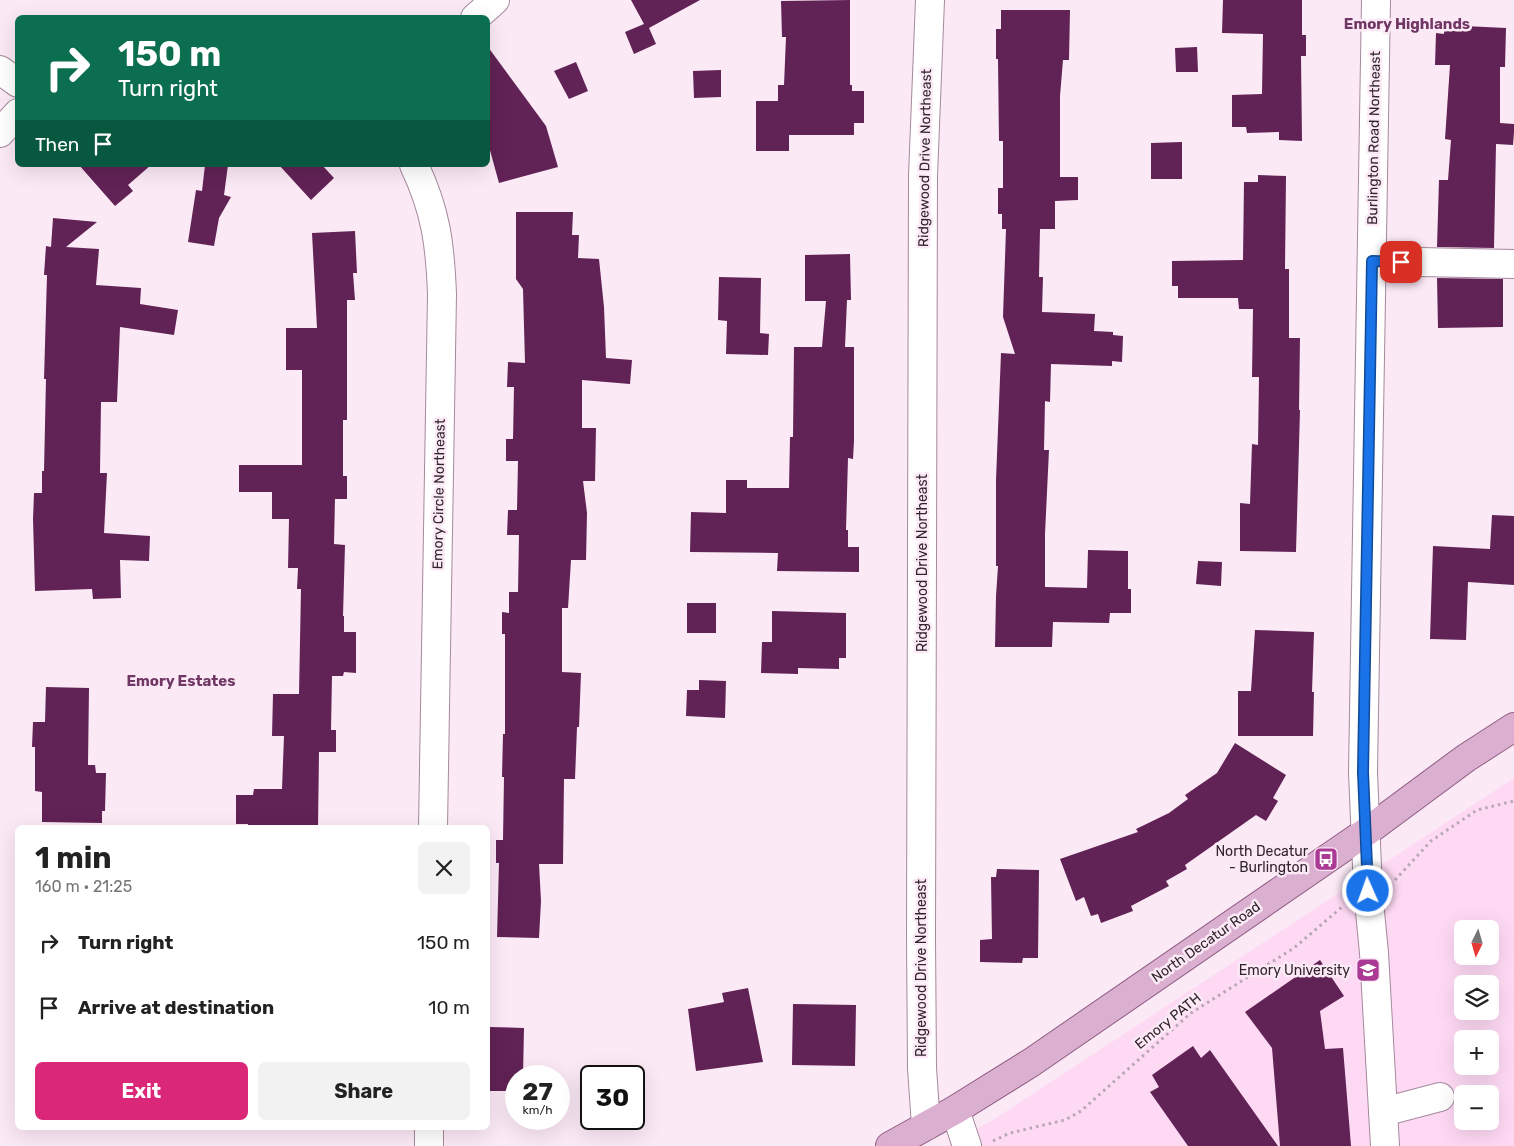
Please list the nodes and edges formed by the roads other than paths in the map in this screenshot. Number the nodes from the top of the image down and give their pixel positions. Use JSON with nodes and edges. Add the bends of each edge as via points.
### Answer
{"nodes":[{"id":1,"x":494,"y":0,"type":"edge"},
{"id":2,"x":930,"y":0,"type":"edge"},
{"id":3,"x":1376,"y":0,"type":"edge"},
{"id":4,"x":478,"y":15,"type":"edge"},
{"id":5,"x":0,"y":70,"type":"edge"},
{"id":6,"x":15,"y":82,"type":"edge"},
{"id":7,"x":15,"y":116,"type":"edge"},
{"id":8,"x":0,"y":133,"type":"edge"},
{"id":9,"x":415,"y":167,"type":"edge"},
{"id":10,"x":1372,"y":261,"type":"junction"},
{"id":11,"x":1514,"y":264,"type":"edge"},
{"id":12,"x":1514,"y":727,"type":"edge"},
{"id":13,"x":434,"y":825,"type":"edge"},
{"id":14,"x":1366,"y":832,"type":"junction"},
{"id":15,"x":1440,"y":1097,"type":"dead end"},
{"id":16,"x":955,"y":1110,"type":"junction"},
{"id":17,"x":1383,"y":1112,"type":"junction"},
{"id":18,"x":926,"y":1126,"type":"junction"},
{"id":19,"x":429,"y":1130,"type":"edge"},
{"id":20,"x":980,"y":1144,"type":"edge"},
{"id":21,"x":429,"y":1146,"type":"edge"},
{"id":22,"x":890,"y":1146,"type":"edge"},
{"id":23,"x":1384,"y":1146,"type":"edge"}],
"edges":[{"from":1,"to":4,"type":"street"},
{"from":2,"to":18,"type":"street","name":"Ridgewood Drive Northeast","via":[[923,196],[921,937]]},
{"from":3,"to":10,"type":"street","name":"Burlington Road Northeast"},
{"from":5,"to":6,"type":"street"},
{"from":7,"to":8,"type":"street"},
{"from":9,"to":13,"type":"street","name":"Emory Circle Northeast","via":[[432,209],[441,263],[442,294]]},
{"from":10,"to":11,"type":"street"},
{"from":10,"to":14,"type":"street","name":"Burlington Road Northeast","via":[[1363,772]]},
{"from":12,"to":14,"type":"main road","name":"North Decatur Road"},
{"from":14,"to":16,"type":"main road","name":"North Decatur Road","via":[[1032,1062]]},
{"from":14,"to":17,"type":"street","name":"Burlington Road Northeast"},
{"from":15,"to":17,"type":"street"},
{"from":16,"to":18,"type":"main road","name":"North Decatur Road"},
{"from":16,"to":20,"type":"street"},
{"from":17,"to":23,"type":"street","name":"Burlington Road Northeast"},
{"from":18,"to":22,"type":"main road","name":"North Decatur Road"},
{"from":19,"to":21,"type":"street"}]}
